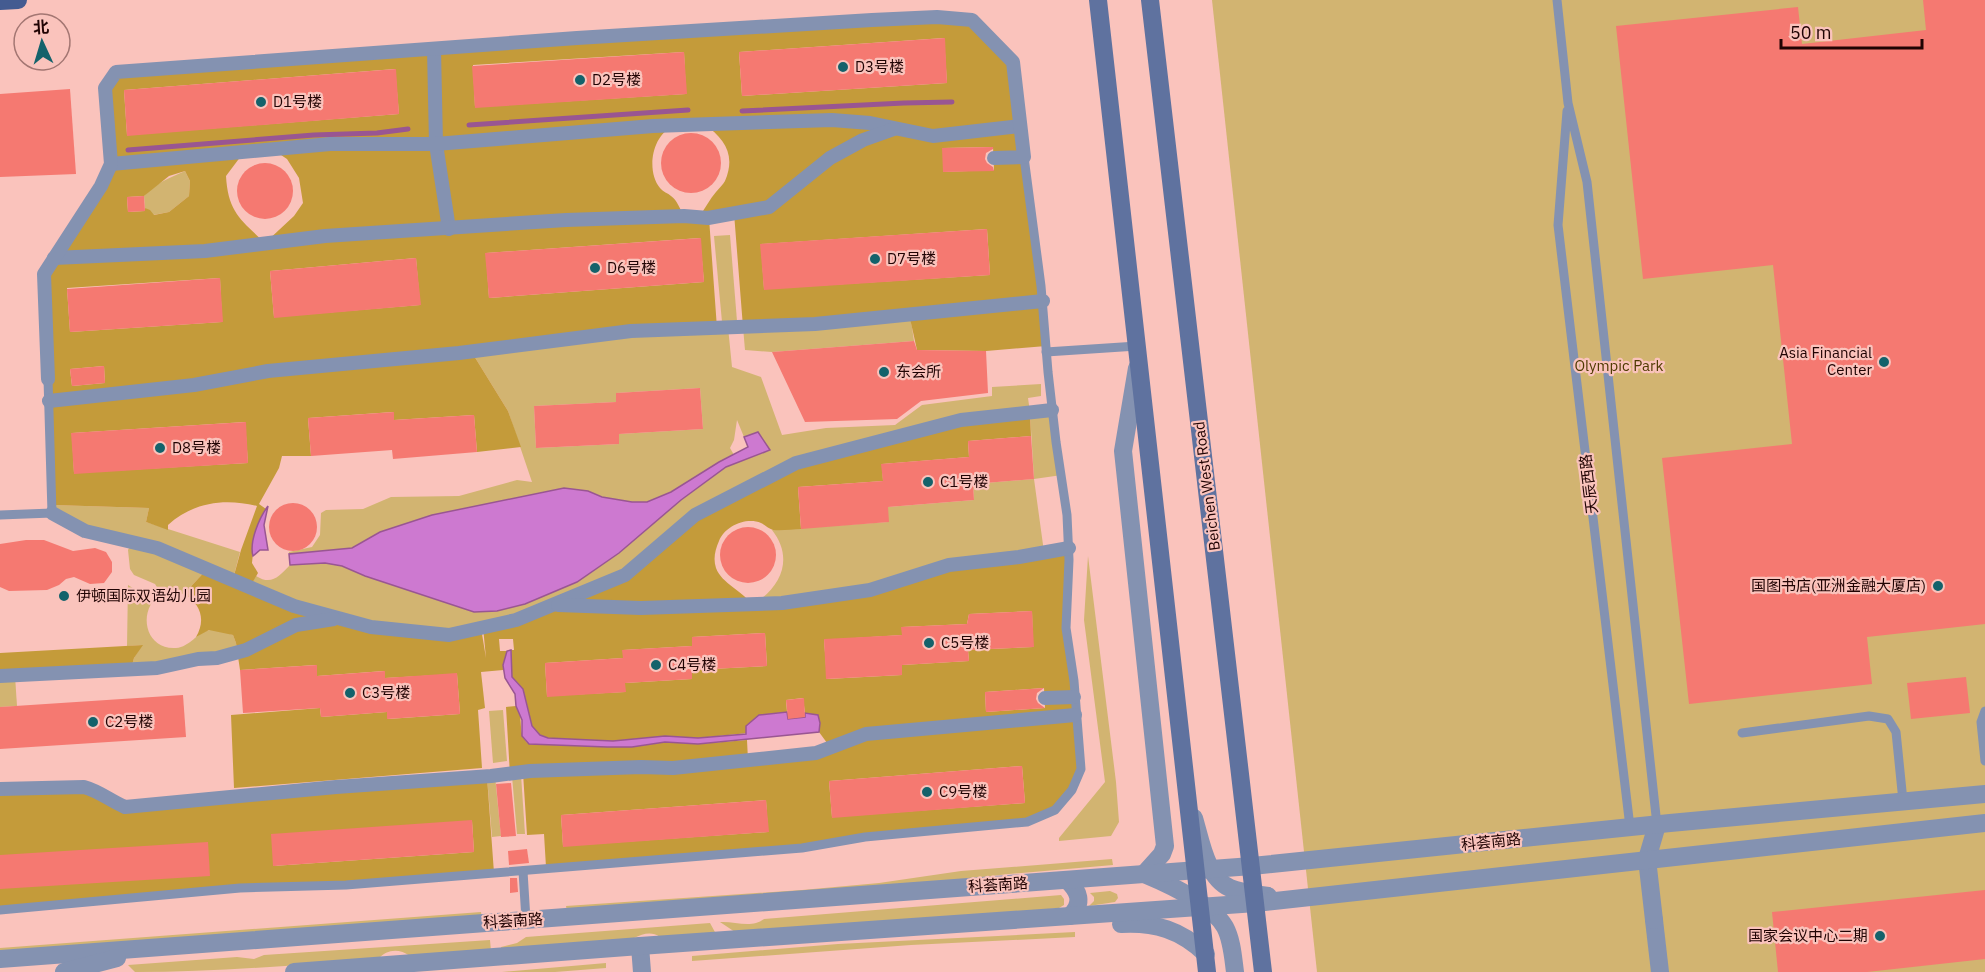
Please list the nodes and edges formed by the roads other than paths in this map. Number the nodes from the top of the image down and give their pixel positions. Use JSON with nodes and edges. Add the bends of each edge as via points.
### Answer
{"nodes":[{"id":1,"x":18,"y":0,"type":"edge"},
{"id":2,"x":1098,"y":0,"type":"edge"},
{"id":3,"x":1150,"y":0,"type":"edge"},
{"id":4,"x":1557,"y":0,"type":"edge"},
{"id":5,"x":0,"y":2,"type":"edge"},
{"id":6,"x":434,"y":49,"type":"junction"},
{"id":7,"x":1568,"y":103,"type":"junction"},
{"id":8,"x":1020,"y":126,"type":"junction"},
{"id":9,"x":894,"y":129,"type":"junction"},
{"id":10,"x":436,"y":144,"type":"junction"},
{"id":11,"x":1024,"y":157,"type":"junction"},
{"id":12,"x":994,"y":158,"type":"dead end"},
{"id":13,"x":111,"y":164,"type":"junction"},
{"id":14,"x":449,"y":229,"type":"junction"},
{"id":15,"x":54,"y":258,"type":"junction"},
{"id":16,"x":1043,"y":301,"type":"junction"},
{"id":17,"x":1046,"y":352,"type":"junction"},
{"id":18,"x":1138,"y":353,"type":"junction"},
{"id":19,"x":48,"y":379,"type":"joint"},
{"id":20,"x":49,"y":401,"type":"junction"},
{"id":21,"x":1052,"y":410,"type":"junction"},
{"id":22,"x":52,"y":513,"type":"junction"},
{"id":23,"x":0,"y":515,"type":"edge"},
{"id":24,"x":1069,"y":548,"type":"junction"},
{"id":25,"x":553,"y":604,"type":"junction"},
{"id":26,"x":339,"y":618,"type":"junction"},
{"id":27,"x":0,"y":676,"type":"edge"},
{"id":28,"x":1074,"y":697,"type":"junction"},
{"id":29,"x":1045,"y":698,"type":"dead end"},
{"id":30,"x":1985,"y":711,"type":"edge"},
{"id":31,"x":1075,"y":715,"type":"junction"},
{"id":32,"x":1742,"y":734,"type":"dead end"},
{"id":33,"x":1985,"y":761,"type":"edge"},
{"id":34,"x":0,"y":789,"type":"edge"},
{"id":35,"x":1985,"y":794,"type":"edge"},
{"id":36,"x":1903,"y":801,"type":"junction"},
{"id":37,"x":1190,"y":802,"type":"junction"},
{"id":38,"x":1985,"y":823,"type":"edge"},
{"id":39,"x":1657,"y":825,"type":"junction"},
{"id":40,"x":1630,"y":827,"type":"junction"},
{"id":41,"x":1647,"y":859,"type":"junction"},
{"id":42,"x":1252,"y":866,"type":"junction"},
{"id":43,"x":1197,"y":870,"type":"junction"},
{"id":44,"x":523,"y":871,"type":"junction"},
{"id":45,"x":1144,"y":874,"type":"junction"},
{"id":46,"x":1067,"y":880,"type":"junction"},
{"id":47,"x":1290,"y":900,"type":"junction"},
{"id":48,"x":1256,"y":903,"type":"junction"},
{"id":49,"x":1201,"y":907,"type":"junction"},
{"id":50,"x":0,"y":910,"type":"edge"},
{"id":51,"x":1070,"y":916,"type":"junction"},
{"id":52,"x":526,"y":920,"type":"junction"},
{"id":53,"x":892,"y":928,"type":"junction"},
{"id":54,"x":640,"y":946,"type":"junction"},
{"id":55,"x":144,"y":948,"type":"junction"},
{"id":56,"x":0,"y":959,"type":"edge"},
{"id":57,"x":1207,"y":963,"type":"edge"},
{"id":58,"x":63,"y":972,"type":"edge"},
{"id":59,"x":294,"y":972,"type":"edge"},
{"id":60,"x":642,"y":972,"type":"edge"},
{"id":61,"x":1235,"y":972,"type":"edge"},
{"id":62,"x":1263,"y":972,"type":"edge"},
{"id":63,"x":1660,"y":972,"type":"edge"}],
"edges":[{"from":1,"to":5,"type":"main road"},
{"from":2,"to":18,"type":"main road"},
{"from":3,"to":42,"type":"main road","name":"Beichen West Road"},
{"from":4,"to":7,"type":"lane","name":"天辰西路"},
{"from":6,"to":8,"type":"street","via":[[860,21],[937,17],[972,20],[1013,62]]},
{"from":6,"to":10,"type":"street"},
{"from":6,"to":13,"type":"street","via":[[116,72],[105,88]]},
{"from":7,"to":39,"type":"lane","name":"天辰西路","via":[[1587,182]]},
{"from":7,"to":40,"type":"lane","name":"天辰西路","via":[[1558,225]]},
{"from":8,"to":9,"type":"street","via":[[933,136]]},
{"from":8,"to":11,"type":"street"},
{"from":9,"to":10,"type":"street","via":[[832,120],[653,126]]},
{"from":9,"to":14,"type":"street","via":[[830,158],[769,207],[708,218],[566,220]]},
{"from":10,"to":13,"type":"street","via":[[330,144]]},
{"from":10,"to":14,"type":"street"},
{"from":11,"to":12,"type":"street"},
{"from":11,"to":16,"type":"lane"},
{"from":13,"to":15,"type":"street"},
{"from":14,"to":15,"type":"street","via":[[325,236],[205,251]]},
{"from":15,"to":19,"type":"street","via":[[44,274]]},
{"from":16,"to":17,"type":"lane"},
{"from":16,"to":20,"type":"street","via":[[815,324],[631,331],[459,353],[268,370],[194,385]]},
{"from":17,"to":18,"type":"lane"},
{"from":17,"to":21,"type":"lane"},
{"from":18,"to":37,"type":"main road"},
{"from":18,"to":45,"type":"street","via":[[1123,451],[1165,846]]},
{"from":19,"to":20,"type":"lane"},
{"from":20,"to":22,"type":"lane"},
{"from":21,"to":24,"type":"lane"},
{"from":21,"to":25,"type":"street","via":[[961,420],[796,464],[695,515],[626,575]]},
{"from":22,"to":23,"type":"lane"},
{"from":22,"to":26,"type":"street","via":[[85,531],[157,548],[294,606]]},
{"from":24,"to":25,"type":"street","via":[[949,565],[870,590],[782,603],[641,608]]},
{"from":24,"to":28,"type":"lane","via":[[1066,628]]},
{"from":25,"to":26,"type":"street","via":[[516,620],[449,635],[371,627]]},
{"from":26,"to":27,"type":"street","via":[[296,625],[246,650],[217,658],[157,668]]},
{"from":28,"to":29,"type":"street"},
{"from":28,"to":31,"type":"lane"},
{"from":30,"to":33,"type":"lane","via":[[1981,722]]},
{"from":31,"to":34,"type":"street","via":[[866,734],[816,753],[673,768],[530,771],[125,807],[84,787]]},
{"from":31,"to":44,"type":"lane","via":[[1081,769],[1072,790],[1055,810],[1027,822],[865,837],[802,848]]},
{"from":32,"to":36,"type":"lane","via":[[1869,716],[1887,719],[1896,732]]},
{"from":35,"to":36,"type":"street","name":"科荟南路"},
{"from":36,"to":39,"type":"street","name":"科荟南路"},
{"from":37,"to":43,"type":"main road"},
{"from":37,"to":47,"type":"street","via":[[1215,876],[1230,888]]},
{"from":38,"to":41,"type":"street"},
{"from":39,"to":40,"type":"street","name":"科荟南路"},
{"from":39,"to":41,"type":"street","name":"天辰西路"},
{"from":40,"to":41,"type":"street","name":"天辰西路"},
{"from":40,"to":42,"type":"street","name":"科荟南路"},
{"from":41,"to":47,"type":"street","via":[[1286,900]]},
{"from":41,"to":63,"type":"street","name":"天辰西路"},
{"from":42,"to":43,"type":"street","name":"科荟南路"},
{"from":42,"to":48,"type":"main road","name":"Beichen West Road"},
{"from":43,"to":45,"type":"street","name":"科荟南路"},
{"from":43,"to":49,"type":"main road"},
{"from":44,"to":50,"type":"lane","via":[[346,885],[240,888]]},
{"from":44,"to":52,"type":"lane"},
{"from":45,"to":46,"type":"street","name":"科荟南路"},
{"from":45,"to":61,"type":"street","via":[[1170,885],[1214,913],[1232,947]]},
{"from":46,"to":51,"type":"street","via":[[1079,897],[1078,907]]},
{"from":46,"to":52,"type":"street","name":"科荟南路"},
{"from":47,"to":48,"type":"street"},
{"from":48,"to":49,"type":"street"},
{"from":48,"to":62,"type":"main road","name":"Beichen West Road"},
{"from":49,"to":51,"type":"street"},
{"from":49,"to":57,"type":"main road"},
{"from":51,"to":53,"type":"street"},
{"from":52,"to":55,"type":"street","name":"科荟南路"},
{"from":53,"to":54,"type":"street"},
{"from":53,"to":57,"type":"street","via":[[942,934],[1142,922],[1194,943]]},
{"from":54,"to":59,"type":"street"},
{"from":54,"to":60,"type":"street"},
{"from":55,"to":56,"type":"street","name":"科荟南路"},
{"from":55,"to":58,"type":"street"}]}
